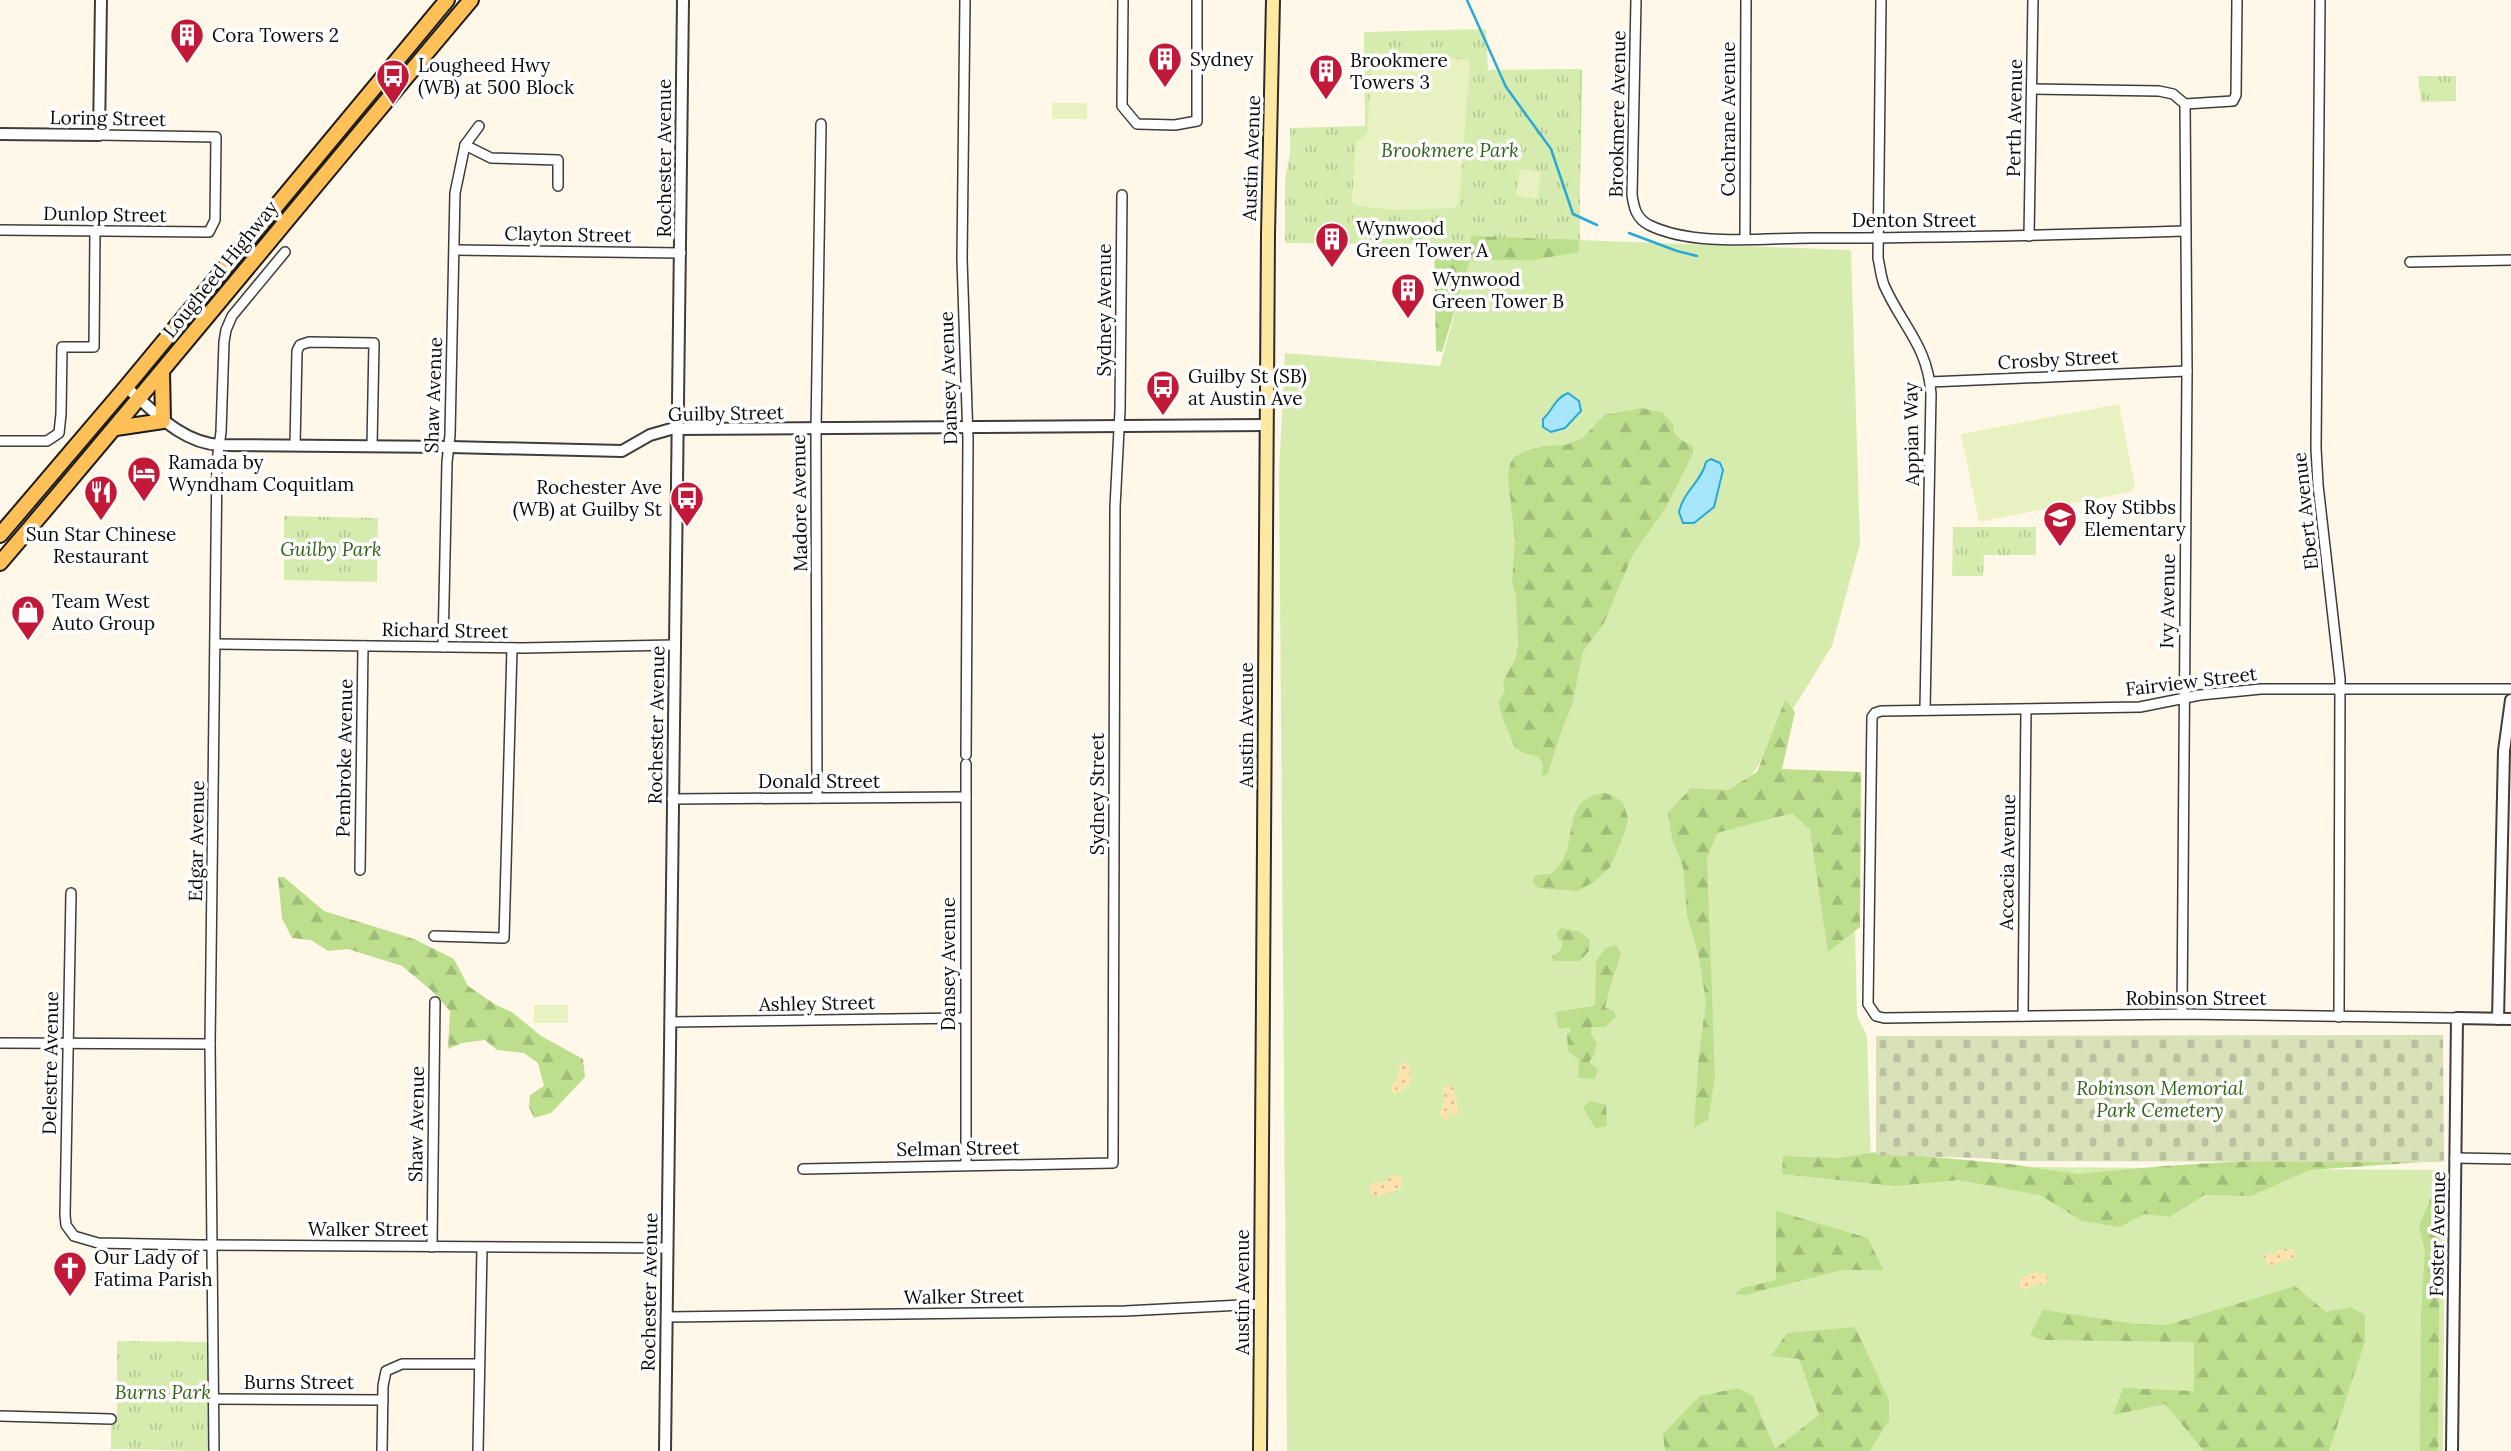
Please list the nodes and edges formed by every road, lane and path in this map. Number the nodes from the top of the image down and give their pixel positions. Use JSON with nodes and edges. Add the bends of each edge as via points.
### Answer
{"nodes":[{"id":1,"x":101,"y":0,"type":"edge"},
{"id":2,"x":447,"y":0,"type":"edge"},
{"id":3,"x":471,"y":0,"type":"edge"},
{"id":4,"x":683,"y":0,"type":"edge"},
{"id":5,"x":965,"y":0,"type":"edge"},
{"id":6,"x":1123,"y":0,"type":"edge"},
{"id":7,"x":1197,"y":0,"type":"edge"},
{"id":8,"x":1273,"y":0,"type":"edge"},
{"id":9,"x":1636,"y":0,"type":"edge"},
{"id":10,"x":1746,"y":0,"type":"edge"},
{"id":11,"x":1881,"y":0,"type":"edge"},
{"id":12,"x":2032,"y":0,"type":"edge"},
{"id":13,"x":2237,"y":0,"type":"edge"},
{"id":14,"x":2320,"y":0,"type":"edge"},
{"id":15,"x":2032,"y":89,"type":"junction"},
{"id":16,"x":2185,"y":104,"type":"junction"},
{"id":17,"x":821,"y":124,"type":"dead end"},
{"id":18,"x":479,"y":126,"type":"dead end"},
{"id":19,"x":0,"y":134,"type":"edge"},
{"id":20,"x":99,"y":135,"type":"junction"},
{"id":21,"x":466,"y":145,"type":"junction"},
{"id":22,"x":558,"y":186,"type":"dead end"},
{"id":23,"x":1122,"y":195,"type":"dead end"},
{"id":24,"x":1646,"y":224,"type":"joint"},
{"id":25,"x":0,"y":230,"type":"edge"},
{"id":26,"x":2184,"y":230,"type":"junction"},
{"id":27,"x":95,"y":232,"type":"junction"},
{"id":28,"x":209,"y":232,"type":"joint"},
{"id":29,"x":2029,"y":236,"type":"junction"},
{"id":30,"x":1745,"y":238,"type":"junction"},
{"id":31,"x":1877,"y":239,"type":"junction"},
{"id":32,"x":455,"y":250,"type":"junction"},
{"id":33,"x":285,"y":251,"type":"dead end"},
{"id":34,"x":681,"y":253,"type":"junction"},
{"id":35,"x":2511,"y":260,"type":"edge"},
{"id":36,"x":2410,"y":262,"type":"dead end"},
{"id":37,"x":162,"y":371,"type":"junction"},
{"id":38,"x":2187,"y":371,"type":"junction"},
{"id":39,"x":1930,"y":382,"type":"junction"},
{"id":40,"x":126,"y":387,"type":"junction"},
{"id":41,"x":139,"y":399,"type":"junction"},
{"id":42,"x":163,"y":421,"type":"junction"},
{"id":43,"x":1119,"y":425,"type":"junction"},
{"id":44,"x":1267,"y":425,"type":"junction"},
{"id":45,"x":968,"y":427,"type":"junction"},
{"id":46,"x":116,"y":428,"type":"junction"},
{"id":47,"x":678,"y":429,"type":"junction"},
{"id":48,"x":816,"y":430,"type":"junction"},
{"id":49,"x":0,"y":441,"type":"edge"},
{"id":50,"x":220,"y":445,"type":"junction"},
{"id":51,"x":295,"y":445,"type":"junction"},
{"id":52,"x":372,"y":446,"type":"junction"},
{"id":53,"x":450,"y":447,"type":"junction"},
{"id":54,"x":0,"y":535,"type":"edge"},
{"id":55,"x":0,"y":563,"type":"edge"},
{"id":56,"x":216,"y":644,"type":"junction"},
{"id":57,"x":675,"y":645,"type":"junction"},
{"id":58,"x":363,"y":646,"type":"junction"},
{"id":59,"x":443,"y":647,"type":"junction"},
{"id":60,"x":512,"y":648,"type":"junction"},
{"id":61,"x":2341,"y":688,"type":"junction"},
{"id":62,"x":2511,"y":689,"type":"edge"},
{"id":63,"x":2184,"y":699,"type":"junction"},
{"id":64,"x":2511,"y":700,"type":"edge"},
{"id":65,"x":2026,"y":709,"type":"junction"},
{"id":66,"x":1925,"y":710,"type":"junction"},
{"id":67,"x":966,"y":797,"type":"junction"},
{"id":68,"x":817,"y":798,"type":"junction"},
{"id":69,"x":672,"y":800,"type":"junction"},
{"id":70,"x":2507,"y":848,"type":"edge"},
{"id":71,"x":360,"y":870,"type":"dead end"},
{"id":72,"x":71,"y":893,"type":"dead end"},
{"id":73,"x":433,"y":936,"type":"dead end"},
{"id":74,"x":435,"y":1002,"type":"dead end"},
{"id":75,"x":2182,"y":1014,"type":"junction"},
{"id":76,"x":2023,"y":1016,"type":"junction"},
{"id":77,"x":1880,"y":1017,"type":"joint"},
{"id":78,"x":2339,"y":1017,"type":"junction"},
{"id":79,"x":965,"y":1018,"type":"junction"},
{"id":80,"x":2457,"y":1018,"type":"junction"},
{"id":81,"x":2498,"y":1019,"type":"junction"},
{"id":82,"x":2511,"y":1019,"type":"edge"},
{"id":83,"x":670,"y":1023,"type":"junction"},
{"id":84,"x":0,"y":1043,"type":"edge"},
{"id":85,"x":67,"y":1044,"type":"junction"},
{"id":86,"x":210,"y":1044,"type":"junction"},
{"id":87,"x":2455,"y":1158,"type":"junction"},
{"id":88,"x":2511,"y":1159,"type":"edge"},
{"id":89,"x":1113,"y":1163,"type":"joint"},
{"id":90,"x":966,"y":1166,"type":"junction"},
{"id":91,"x":803,"y":1169,"type":"dead end"},
{"id":92,"x":70,"y":1233,"type":"joint"},
{"id":93,"x":212,"y":1245,"type":"junction"},
{"id":94,"x":432,"y":1247,"type":"junction"},
{"id":95,"x":482,"y":1248,"type":"junction"},
{"id":96,"x":667,"y":1248,"type":"junction"},
{"id":97,"x":1261,"y":1304,"type":"junction"},
{"id":98,"x":667,"y":1317,"type":"junction"},
{"id":99,"x":479,"y":1364,"type":"junction"},
{"id":100,"x":215,"y":1399,"type":"junction"},
{"id":101,"x":383,"y":1400,"type":"junction"},
{"id":102,"x":0,"y":1416,"type":"edge"},
{"id":103,"x":111,"y":1419,"type":"dead end"},
{"id":104,"x":214,"y":1451,"type":"edge"},
{"id":105,"x":382,"y":1451,"type":"edge"},
{"id":106,"x":478,"y":1451,"type":"edge"},
{"id":107,"x":665,"y":1451,"type":"edge"},
{"id":108,"x":1260,"y":1451,"type":"edge"},
{"id":109,"x":2452,"y":1451,"type":"edge"}],
"edges":[{"from":1,"to":20,"type":"street"},
{"from":2,"to":40,"type":"main road","name":"Lougheed Highway","via":[[363,109]]},
{"from":3,"to":37,"type":"main road","name":"Lougheed Highway"},
{"from":4,"to":34,"type":"street","name":"Rochester Avenue"},
{"from":5,"to":45,"type":"street","name":"Dansey Avenue","via":[[962,259]]},
{"from":6,"to":7,"type":"street","via":[[1122,106],[1137,124],[1175,125],[1197,121]]},
{"from":8,"to":44,"type":"main road","name":"Austin Avenue"},
{"from":9,"to":24,"type":"street","name":"Brookmere Avenue","via":[[1632,195],[1634,208]]},
{"from":10,"to":30,"type":"street","name":"Cochrane Avenue"},
{"from":11,"to":31,"type":"street","name":"Appian Way"},
{"from":12,"to":15,"type":"street","name":"Perth Avenue"},
{"from":13,"to":16,"type":"street","via":[[2234,101]]},
{"from":14,"to":61,"type":"street","name":"Ebert Avenue","via":[[2316,448]]},
{"from":15,"to":16,"type":"street","via":[[2159,91],[2173,94]]},
{"from":15,"to":29,"type":"street","name":"Perth Avenue"},
{"from":16,"to":26,"type":"street","name":"Ivy Avenue"},
{"from":17,"to":48,"type":"street","name":"Madore Avenue"},
{"from":18,"to":21,"type":"street","name":"Shaw Avenue"},
{"from":19,"to":20,"type":"street","name":"Loring Street"},
{"from":20,"to":28,"type":"street","name":"Loring Street","via":[[216,137],[215,220]]},
{"from":21,"to":22,"type":"street","via":[[491,158],[558,160]]},
{"from":21,"to":32,"type":"street","name":"Shaw Avenue","via":[[455,192]]},
{"from":23,"to":43,"type":"street","name":"Sydney Avenue"},
{"from":24,"to":30,"type":"street","name":"Denton Street","via":[[1681,234]]},
{"from":25,"to":27,"type":"street","name":"Dunlop Street"},
{"from":26,"to":29,"type":"street","name":"Denton Street"},
{"from":26,"to":38,"type":"street","name":"Ivy Avenue"},
{"from":27,"to":28,"type":"street","name":"Dunlop Street"},
{"from":27,"to":49,"type":"street","via":[[94,346],[62,347],[56,437],[47,442]]},
{"from":29,"to":31,"type":"street","name":"Denton Street"},
{"from":30,"to":31,"type":"street","name":"Denton Street"},
{"from":31,"to":39,"type":"street","name":"Appian Way","via":[[1883,283],[1920,347]]},
{"from":32,"to":34,"type":"street","name":"Clayton Street"},
{"from":32,"to":53,"type":"street","name":"Shaw Avenue"},
{"from":33,"to":50,"type":"street","name":"Edgar Avenue","via":[[232,316],[226,330]]},
{"from":34,"to":47,"type":"street","name":"Rochester Avenue"},
{"from":35,"to":36,"type":"street"},
{"from":37,"to":41,"type":"main road","name":"Lougheed Highway"},
{"from":37,"to":42,"type":"main road"},
{"from":38,"to":39,"type":"street","name":"Crosby Street"},
{"from":38,"to":63,"type":"street","name":"Ivy Avenue"},
{"from":39,"to":66,"type":"street","name":"Appian Way"},
{"from":40,"to":41,"type":"street","name":"Guilby Street"},
{"from":40,"to":54,"type":"main road","name":"Lougheed Highway"},
{"from":41,"to":42,"type":"street","name":"Guilby Street"},
{"from":41,"to":46,"type":"main road","name":"Lougheed Highway"},
{"from":42,"to":46,"type":"main road"},
{"from":42,"to":50,"type":"street","name":"Guilby Street","via":[[193,440]]},
{"from":43,"to":44,"type":"street","name":"Guilby Street"},
{"from":43,"to":45,"type":"street","name":"Guilby Street"},
{"from":43,"to":89,"type":"street","name":"Sydney Street"},
{"from":44,"to":97,"type":"main road","name":"Austin Avenue"},
{"from":45,"to":48,"type":"street","name":"Guilby Street"},
{"from":45,"to":67,"type":"street","name":"Dansey Avenue"},
{"from":46,"to":55,"type":"main road","name":"Lougheed Highway"},
{"from":47,"to":48,"type":"street","name":"Guilby Street"},
{"from":47,"to":53,"type":"street","name":"Guilby Street","via":[[650,435],[622,451]]},
{"from":47,"to":57,"type":"street","name":"Rochester Avenue"},
{"from":48,"to":68,"type":"street","name":"Madore Avenue"},
{"from":50,"to":51,"type":"street","name":"Guilby Street"},
{"from":50,"to":56,"type":"street","name":"Edgar Avenue"},
{"from":51,"to":52,"type":"street","name":"Guilby Street"},
{"from":51,"to":52,"type":"street","via":[[297,351],[309,342],[374,344]]},
{"from":52,"to":53,"type":"street","name":"Guilby Street"},
{"from":53,"to":59,"type":"street","name":"Shaw Avenue"},
{"from":56,"to":58,"type":"street","name":"Richard Street"},
{"from":56,"to":86,"type":"street","name":"Edgar Avenue"},
{"from":57,"to":60,"type":"street","name":"Richard Street"},
{"from":57,"to":69,"type":"street","name":"Rochester Avenue"},
{"from":58,"to":59,"type":"street","name":"Richard Street"},
{"from":58,"to":71,"type":"street","name":"Pembroke Avenue"},
{"from":59,"to":60,"type":"street","name":"Richard Street"},
{"from":60,"to":73,"type":"street","via":[[504,938]]},
{"from":61,"to":62,"type":"street","name":"Fairview Street"},
{"from":61,"to":63,"type":"street","name":"Fairview Street","via":[[2246,690]]},
{"from":61,"to":78,"type":"street","name":"Ebert Avenue"},
{"from":63,"to":65,"type":"street","name":"Fairview Street","via":[[2140,707]]},
{"from":63,"to":75,"type":"street","name":"Ivy Avenue"},
{"from":64,"to":70,"type":"street","via":[[2504,751]]},
{"from":65,"to":66,"type":"street","name":"Fairview Street"},
{"from":65,"to":76,"type":"street","name":"Accacia Avenue"},
{"from":66,"to":77,"type":"street","name":"Fairview Street","via":[[1881,711],[1871,721],[1868,1004]]},
{"from":67,"to":68,"type":"street","name":"Donald Street"},
{"from":67,"to":79,"type":"street","name":"Dansey Avenue"},
{"from":68,"to":69,"type":"street","name":"Donald Street"},
{"from":69,"to":83,"type":"street","name":"Rochester Avenue"},
{"from":70,"to":81,"type":"street"},
{"from":72,"to":85,"type":"street","name":"Delestre Avenue"},
{"from":74,"to":94,"type":"street","name":"Shaw Avenue"},
{"from":75,"to":76,"type":"street","name":"Robinson Street"},
{"from":75,"to":78,"type":"street","name":"Robinson Street"},
{"from":76,"to":77,"type":"street","name":"Robinson Street"},
{"from":78,"to":80,"type":"street","name":"Robinson Street"},
{"from":79,"to":83,"type":"street","name":"Ashley Street"},
{"from":79,"to":90,"type":"street","name":"Dansey Avenue"},
{"from":80,"to":81,"type":"street","name":"Robinson Street"},
{"from":80,"to":87,"type":"street","name":"Foster Avenue"},
{"from":81,"to":82,"type":"street","name":"Robinson Street"},
{"from":83,"to":96,"type":"street","name":"Rochester Avenue"},
{"from":84,"to":85,"type":"street"},
{"from":85,"to":86,"type":"street"},
{"from":85,"to":92,"type":"street","name":"Delestre Avenue","via":[[65,1215]]},
{"from":86,"to":93,"type":"street","name":"Edgar Avenue"},
{"from":87,"to":88,"type":"street"},
{"from":87,"to":109,"type":"street","name":"Foster Avenue"},
{"from":89,"to":90,"type":"street","name":"Selman Street"},
{"from":90,"to":91,"type":"street","name":"Selman Street"},
{"from":92,"to":93,"type":"street","name":"Walker Street","via":[[98,1242]]},
{"from":93,"to":94,"type":"street","name":"Walker Street"},
{"from":93,"to":100,"type":"street","name":"Edgar Avenue"},
{"from":94,"to":95,"type":"street","name":"Walker Street"},
{"from":95,"to":96,"type":"street","name":"Walker Street"},
{"from":95,"to":99,"type":"street"},
{"from":96,"to":98,"type":"street","name":"Rochester Avenue"},
{"from":97,"to":98,"type":"street","name":"Walker Street","via":[[1125,1311]]},
{"from":97,"to":108,"type":"main road","name":"Austin Avenue"},
{"from":98,"to":107,"type":"street","name":"Rochester Avenue"},
{"from":99,"to":101,"type":"street","via":[[402,1364],[386,1371]]},
{"from":99,"to":106,"type":"street"},
{"from":100,"to":101,"type":"street","name":"Burns Street"},
{"from":100,"to":104,"type":"street","name":"Edgar Avenue"},
{"from":101,"to":105,"type":"street"},
{"from":102,"to":103,"type":"street"}]}
